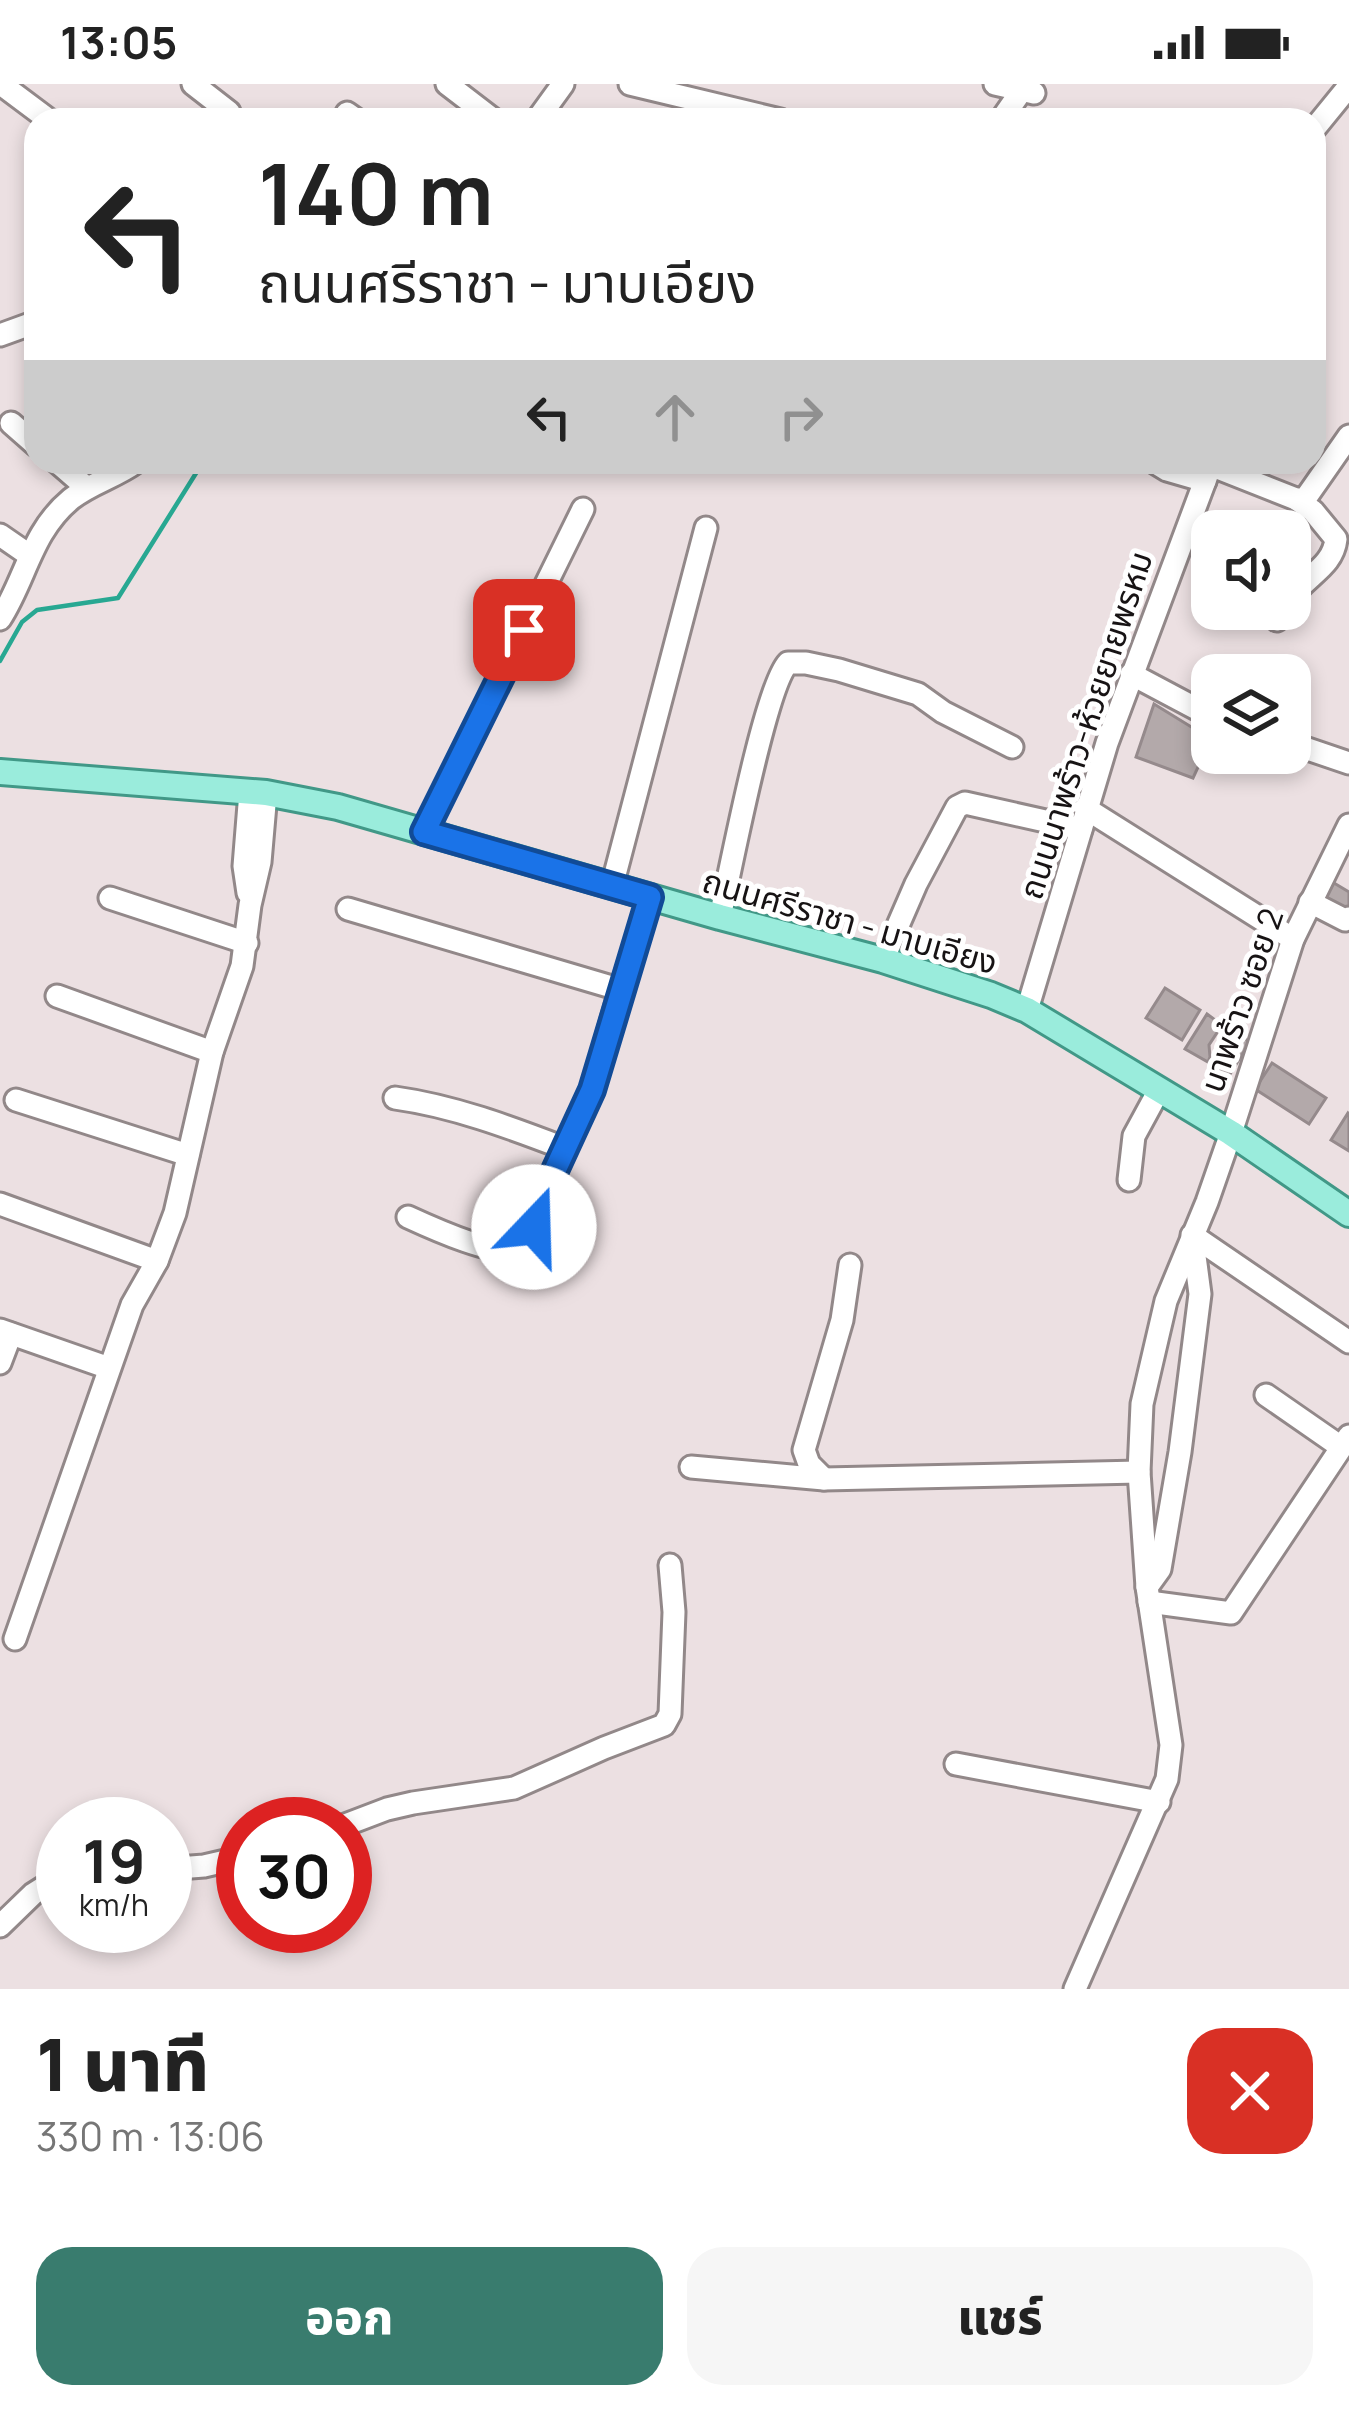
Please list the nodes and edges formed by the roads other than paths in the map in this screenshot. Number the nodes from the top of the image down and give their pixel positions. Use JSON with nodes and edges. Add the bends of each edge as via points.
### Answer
{"nodes":[{"id":1,"x":1,"y":84,"type":"edge"},
{"id":2,"x":193,"y":84,"type":"edge"},
{"id":3,"x":447,"y":84,"type":"edge"},
{"id":4,"x":629,"y":84,"type":"edge"},
{"id":5,"x":994,"y":84,"type":"edge"},
{"id":6,"x":34,"y":108,"type":"edge"},
{"id":7,"x":224,"y":108,"type":"edge"},
{"id":8,"x":478,"y":108,"type":"edge"},
{"id":9,"x":727,"y":108,"type":"edge"},
{"id":10,"x":1012,"y":108,"type":"edge"},
{"id":11,"x":11,"y":423,"type":"dead end"},
{"id":12,"x":24,"y":434,"type":"edge"},
{"id":13,"x":1349,"y":436,"type":"edge"},
{"id":14,"x":1326,"y":471,"type":"edge"},
{"id":15,"x":71,"y":474,"type":"edge"},
{"id":16,"x":119,"y":474,"type":"edge"},
{"id":17,"x":1207,"y":474,"type":"edge"},
{"id":18,"x":1224,"y":474,"type":"edge"},
{"id":19,"x":1324,"y":474,"type":"edge"},
{"id":20,"x":87,"y":488,"type":"junction"},
{"id":21,"x":1296,"y":499,"type":"junction"},
{"id":22,"x":583,"y":509,"type":"dead end"},
{"id":23,"x":706,"y":528,"type":"dead end"},
{"id":24,"x":0,"y":535,"type":"edge"},
{"id":25,"x":28,"y":555,"type":"junction"},
{"id":26,"x":1311,"y":577,"type":"edge"},
{"id":27,"x":0,"y":586,"type":"edge"},
{"id":28,"x":0,"y":619,"type":"edge"},
{"id":29,"x":1131,"y":674,"type":"junction"},
{"id":30,"x":1191,"y":706,"type":"edge"},
{"id":31,"x":1012,"y":747,"type":"dead end"},
{"id":32,"x":1311,"y":750,"type":"edge"},
{"id":33,"x":1349,"y":763,"type":"edge"},
{"id":34,"x":0,"y":772,"type":"edge"},
{"id":35,"x":258,"y":793,"type":"junction"},
{"id":36,"x":1083,"y":819,"type":"junction"},
{"id":37,"x":1349,"y":825,"type":"edge"},
{"id":38,"x":424,"y":832,"type":"junction"},
{"id":39,"x":612,"y":886,"type":"junction"},
{"id":40,"x":650,"y":897,"type":"junction"},
{"id":41,"x":110,"y":898,"type":"dead end"},
{"id":42,"x":1310,"y":902,"type":"junction"},
{"id":43,"x":348,"y":909,"type":"dead end"},
{"id":44,"x":720,"y":917,"type":"junction"},
{"id":45,"x":1349,"y":918,"type":"edge"},
{"id":46,"x":1293,"y":939,"type":"junction"},
{"id":47,"x":247,"y":943,"type":"junction"},
{"id":48,"x":883,"y":960,"type":"junction"},
{"id":49,"x":622,"y":984,"type":"junction"},
{"id":50,"x":57,"y":995,"type":"dead end"},
{"id":51,"x":1027,"y":1010,"type":"junction"},
{"id":52,"x":212,"y":1052,"type":"junction"},
{"id":53,"x":1159,"y":1090,"type":"junction"},
{"id":54,"x":395,"y":1098,"type":"dead end"},
{"id":55,"x":16,"y":1100,"type":"dead end"},
{"id":56,"x":1231,"y":1133,"type":"junction"},
{"id":57,"x":564,"y":1148,"type":"junction"},
{"id":58,"x":188,"y":1155,"type":"junction"},
{"id":59,"x":1129,"y":1180,"type":"dead end"},
{"id":60,"x":0,"y":1204,"type":"edge"},
{"id":61,"x":1349,"y":1214,"type":"edge"},
{"id":62,"x":408,"y":1217,"type":"dead end"},
{"id":63,"x":1192,"y":1235,"type":"junction"},
{"id":64,"x":157,"y":1261,"type":"junction"},
{"id":65,"x":850,"y":1265,"type":"dead end"},
{"id":66,"x":5,"y":1332,"type":"edge"},
{"id":67,"x":1349,"y":1342,"type":"edge"},
{"id":68,"x":0,"y":1363,"type":"edge"},
{"id":69,"x":110,"y":1368,"type":"junction"},
{"id":70,"x":1266,"y":1396,"type":"dead end"},
{"id":71,"x":1345,"y":1442,"type":"edge"},
{"id":72,"x":691,"y":1467,"type":"dead end"},
{"id":73,"x":1139,"y":1472,"type":"junction"},
{"id":74,"x":824,"y":1479,"type":"junction"},
{"id":75,"x":670,"y":1565,"type":"dead end"},
{"id":76,"x":1148,"y":1594,"type":"junction"},
{"id":77,"x":15,"y":1639,"type":"dead end"},
{"id":78,"x":956,"y":1764,"type":"dead end"},
{"id":79,"x":1159,"y":1802,"type":"junction"},
{"id":80,"x":372,"y":1816,"type":"edge"},
{"id":81,"x":36,"y":1892,"type":"edge"},
{"id":82,"x":0,"y":1926,"type":"edge"},
{"id":83,"x":1075,"y":1989,"type":"edge"}],
"edges":[{"from":1,"to":6,"type":"street"},
{"from":2,"to":7,"type":"street"},
{"from":3,"to":8,"type":"street"},
{"from":4,"to":9,"type":"street"},
{"from":5,"to":10,"type":"street","via":[[1028,91]]},
{"from":11,"to":12,"type":"street"},
{"from":13,"to":14,"type":"street"},
{"from":15,"to":20,"type":"street"},
{"from":16,"to":20,"type":"street"},
{"from":17,"to":29,"type":"street","name":"ถนนนาพร้าว-ห้วยยายพรหม"},
{"from":18,"to":21,"type":"street"},
{"from":19,"to":21,"type":"street","via":[[1312,493]]},
{"from":20,"to":25,"type":"street"},
{"from":21,"to":26,"type":"street","via":[[1336,538],[1327,564]]},
{"from":22,"to":38,"type":"street"},
{"from":23,"to":39,"type":"street"},
{"from":24,"to":25,"type":"street"},
{"from":25,"to":27,"type":"street"},
{"from":25,"to":28,"type":"street"},
{"from":29,"to":30,"type":"street"},
{"from":29,"to":36,"type":"street","name":"ถนนนาพร้าว-ห้วยยายพรหม"},
{"from":31,"to":44,"type":"street","via":[[918,694],[788,663],[760,742]]},
{"from":32,"to":33,"type":"street"},
{"from":34,"to":35,"type":"main road","name":"ถนนศรีราชา - มาบเอียง"},
{"from":35,"to":38,"type":"main road","name":"ถนนศรีราชา - มาบเอียง"},
{"from":35,"to":47,"type":"street","via":[[244,866]]},
{"from":36,"to":46,"type":"street"},
{"from":36,"to":48,"type":"street","via":[[957,807]]},
{"from":36,"to":51,"type":"street","name":"ถนนนาพร้าว-ห้วยยายพรหม"},
{"from":37,"to":42,"type":"street","name":"นาพร้าว ซอย 2"},
{"from":38,"to":39,"type":"main road","name":"ถนนศรีราชา - มาบเอียง"},
{"from":39,"to":40,"type":"main road","name":"ถนนศรีราชา - มาบเอียง"},
{"from":40,"to":44,"type":"main road","name":"ถนนศรีราชา - มาบเอียง"},
{"from":40,"to":49,"type":"street"},
{"from":41,"to":47,"type":"street"},
{"from":42,"to":45,"type":"street"},
{"from":42,"to":46,"type":"street","name":"นาพร้าว ซอย 2"},
{"from":43,"to":49,"type":"street"},
{"from":44,"to":48,"type":"main road","name":"ถนนศรีราชา - มาบเอียง"},
{"from":46,"to":56,"type":"street","name":"นาพร้าว ซอย 2"},
{"from":47,"to":52,"type":"street"},
{"from":48,"to":51,"type":"main road","name":"ถนนศรีราชา - มาบเอียง"},
{"from":49,"to":57,"type":"street","via":[[592,1090]]},
{"from":50,"to":52,"type":"street"},
{"from":51,"to":53,"type":"main road","name":"ถนนศรีราชา - มาบเอียง"},
{"from":52,"to":58,"type":"street"},
{"from":53,"to":56,"type":"main road","name":"ถนนศรีราชา - มาบเอียง"},
{"from":53,"to":59,"type":"street","via":[[1134,1136]]},
{"from":54,"to":57,"type":"street"},
{"from":55,"to":58,"type":"street"},
{"from":56,"to":61,"type":"main road","name":"ถนนศรีราชา - มาบเอียง"},
{"from":56,"to":63,"type":"street","name":"นาพร้าว ซอย 2"},
{"from":57,"to":62,"type":"street","via":[[518,1252]]},
{"from":58,"to":64,"type":"street"},
{"from":60,"to":64,"type":"street"},
{"from":63,"to":67,"type":"street"},
{"from":63,"to":73,"type":"street","name":"นาพร้าว ซอย 2","via":[[1147,1383]]},
{"from":63,"to":76,"type":"street","via":[[1200,1294],[1166,1546]]},
{"from":64,"to":69,"type":"street"},
{"from":65,"to":74,"type":"street","via":[[804,1450]]},
{"from":66,"to":68,"type":"street"},
{"from":66,"to":69,"type":"street"},
{"from":69,"to":77,"type":"street"},
{"from":70,"to":71,"type":"street"},
{"from":71,"to":76,"type":"street","via":[[1231,1613]]},
{"from":72,"to":74,"type":"street"},
{"from":73,"to":74,"type":"street"},
{"from":73,"to":76,"type":"street","name":"นาพร้าว ซอย 2"},
{"from":75,"to":80,"type":"street","via":[[664,1725],[514,1788]]},
{"from":76,"to":79,"type":"street","name":"นาพร้าว ซอย 2","via":[[1172,1745]]},
{"from":78,"to":79,"type":"street"},
{"from":79,"to":83,"type":"street","name":"นาพร้าว ซอย 2"},
{"from":81,"to":82,"type":"street"}]}
